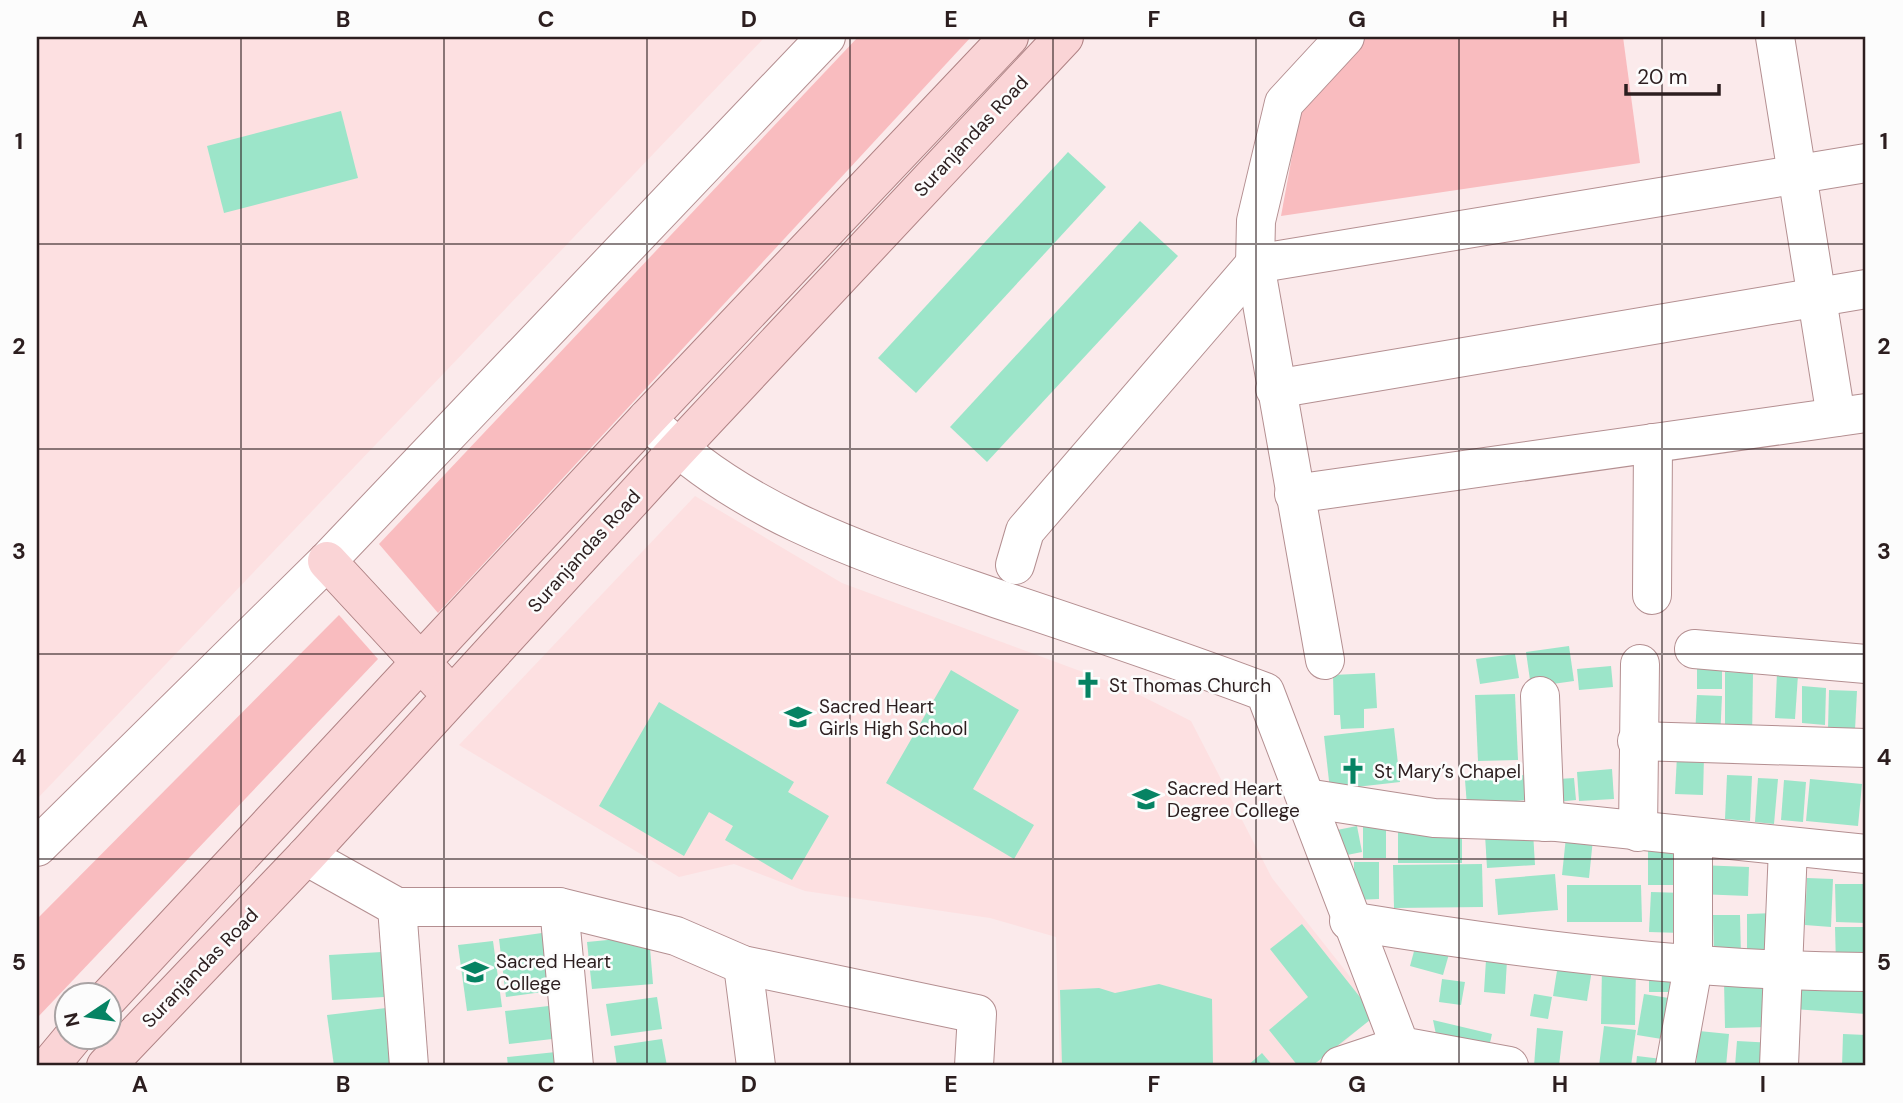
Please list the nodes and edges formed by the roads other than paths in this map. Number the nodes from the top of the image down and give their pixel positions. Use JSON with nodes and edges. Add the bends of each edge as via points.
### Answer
{"nodes":[{"id":1,"x":826,"y":37,"type":"edge"},
{"id":2,"x":1009,"y":37,"type":"edge"},
{"id":3,"x":1064,"y":37,"type":"edge"},
{"id":4,"x":1345,"y":37,"type":"edge"},
{"id":5,"x":1785,"y":38,"type":"edge"},
{"id":6,"x":1866,"y":163,"type":"edge"},
{"id":7,"x":1795,"y":175,"type":"junction"},
{"id":8,"x":1255,"y":264,"type":"junction"},
{"id":9,"x":1866,"y":289,"type":"edge"},
{"id":10,"x":1816,"y":298,"type":"junction"},
{"id":11,"x":1275,"y":389,"type":"junction"},
{"id":12,"x":1851,"y":415,"type":"edge"},
{"id":13,"x":647,"y":419,"type":"junction"},
{"id":14,"x":1654,"y":443,"type":"junction"},
{"id":15,"x":677,"y":450,"type":"junction"},
{"id":16,"x":1294,"y":494,"type":"junction"},
{"id":17,"x":327,"y":561,"type":"junction"},
{"id":18,"x":1015,"y":565,"type":"dead end"},
{"id":19,"x":1652,"y":595,"type":"dead end"},
{"id":20,"x":1694,"y":649,"type":"dead end"},
{"id":21,"x":1325,"y":660,"type":"dead end"},
{"id":22,"x":423,"y":662,"type":"junction"},
{"id":23,"x":1640,"y":664,"type":"dead end"},
{"id":24,"x":1866,"y":664,"type":"edge"},
{"id":25,"x":1540,"y":696,"type":"dead end"},
{"id":26,"x":451,"y":697,"type":"junction"},
{"id":27,"x":1637,"y":741,"type":"junction"},
{"id":28,"x":1866,"y":748,"type":"edge"},
{"id":29,"x":1306,"y":798,"type":"junction"},
{"id":30,"x":1545,"y":822,"type":"junction"},
{"id":31,"x":1638,"y":832,"type":"junction"},
{"id":32,"x":1693,"y":838,"type":"junction"},
{"id":33,"x":37,"y":847,"type":"edge"},
{"id":34,"x":1788,"y":848,"type":"junction"},
{"id":35,"x":1866,"y":854,"type":"edge"},
{"id":36,"x":306,"y":856,"type":"junction"},
{"id":37,"x":397,"y":906,"type":"junction"},
{"id":38,"x":559,"y":907,"type":"junction"},
{"id":39,"x":1349,"y":921,"type":"junction"},
{"id":40,"x":743,"y":965,"type":"junction"},
{"id":41,"x":1693,"y":967,"type":"junction"},
{"id":42,"x":1784,"y":972,"type":"junction"},
{"id":43,"x":1866,"y":972,"type":"edge"},
{"id":44,"x":122,"y":983,"type":"edge"},
{"id":45,"x":63,"y":1050,"type":"edge"},
{"id":46,"x":1411,"y":1054,"type":"edge"},
{"id":47,"x":49,"y":1066,"type":"edge"},
{"id":48,"x":106,"y":1066,"type":"edge"},
{"id":49,"x":409,"y":1066,"type":"edge"},
{"id":50,"x":574,"y":1066,"type":"edge"},
{"id":51,"x":756,"y":1066,"type":"edge"},
{"id":52,"x":974,"y":1066,"type":"edge"},
{"id":53,"x":1340,"y":1066,"type":"edge"},
{"id":54,"x":1509,"y":1066,"type":"edge"},
{"id":55,"x":1675,"y":1066,"type":"edge"},
{"id":56,"x":1779,"y":1066,"type":"edge"}],
"edges":[{"from":1,"to":17,"type":"street"},
{"from":2,"to":13,"type":"main road"},
{"from":3,"to":15,"type":"main road","name":"Suranjandas Road"},
{"from":4,"to":8,"type":"street","via":[[1284,103],[1256,221]]},
{"from":5,"to":7,"type":"street"},
{"from":6,"to":7,"type":"street"},
{"from":7,"to":8,"type":"street"},
{"from":7,"to":10,"type":"street"},
{"from":8,"to":11,"type":"street"},
{"from":8,"to":18,"type":"street","via":[[1026,531]]},
{"from":9,"to":10,"type":"street"},
{"from":10,"to":11,"type":"street"},
{"from":10,"to":12,"type":"street"},
{"from":11,"to":16,"type":"street"},
{"from":12,"to":14,"type":"street"},
{"from":13,"to":15,"type":"street"},
{"from":13,"to":22,"type":"main road"},
{"from":14,"to":16,"type":"street"},
{"from":14,"to":19,"type":"street"},
{"from":15,"to":26,"type":"main road","name":"Suranjandas Road"},
{"from":15,"to":29,"type":"street","via":[[738,493],[849,546],[1265,692]]},
{"from":16,"to":21,"type":"street"},
{"from":17,"to":22,"type":"main road"},
{"from":17,"to":33,"type":"street"},
{"from":20,"to":24,"type":"street"},
{"from":22,"to":26,"type":"main road"},
{"from":22,"to":44,"type":"main road"},
{"from":23,"to":27,"type":"street"},
{"from":25,"to":30,"type":"street"},
{"from":26,"to":36,"type":"main road","name":"Suranjandas Road"},
{"from":27,"to":28,"type":"street"},
{"from":27,"to":31,"type":"street"},
{"from":29,"to":30,"type":"street","via":[[1434,818]]},
{"from":29,"to":39,"type":"street"},
{"from":30,"to":31,"type":"street"},
{"from":31,"to":32,"type":"street"},
{"from":32,"to":34,"type":"street"},
{"from":32,"to":41,"type":"street"},
{"from":34,"to":35,"type":"street"},
{"from":34,"to":42,"type":"street"},
{"from":36,"to":37,"type":"street"},
{"from":36,"to":48,"type":"main road","name":"Suranjandas Road"},
{"from":37,"to":38,"type":"street"},
{"from":37,"to":49,"type":"street"},
{"from":38,"to":40,"type":"street","via":[[676,936]]},
{"from":38,"to":50,"type":"street"},
{"from":39,"to":41,"type":"street"},
{"from":39,"to":46,"type":"street"},
{"from":40,"to":51,"type":"street"},
{"from":40,"to":52,"type":"street","via":[[977,1014]]},
{"from":41,"to":42,"type":"street"},
{"from":41,"to":55,"type":"street"},
{"from":42,"to":43,"type":"street"},
{"from":42,"to":56,"type":"street"},
{"from":45,"to":47,"type":"main road"},
{"from":46,"to":53,"type":"street"},
{"from":46,"to":54,"type":"street"}]}
